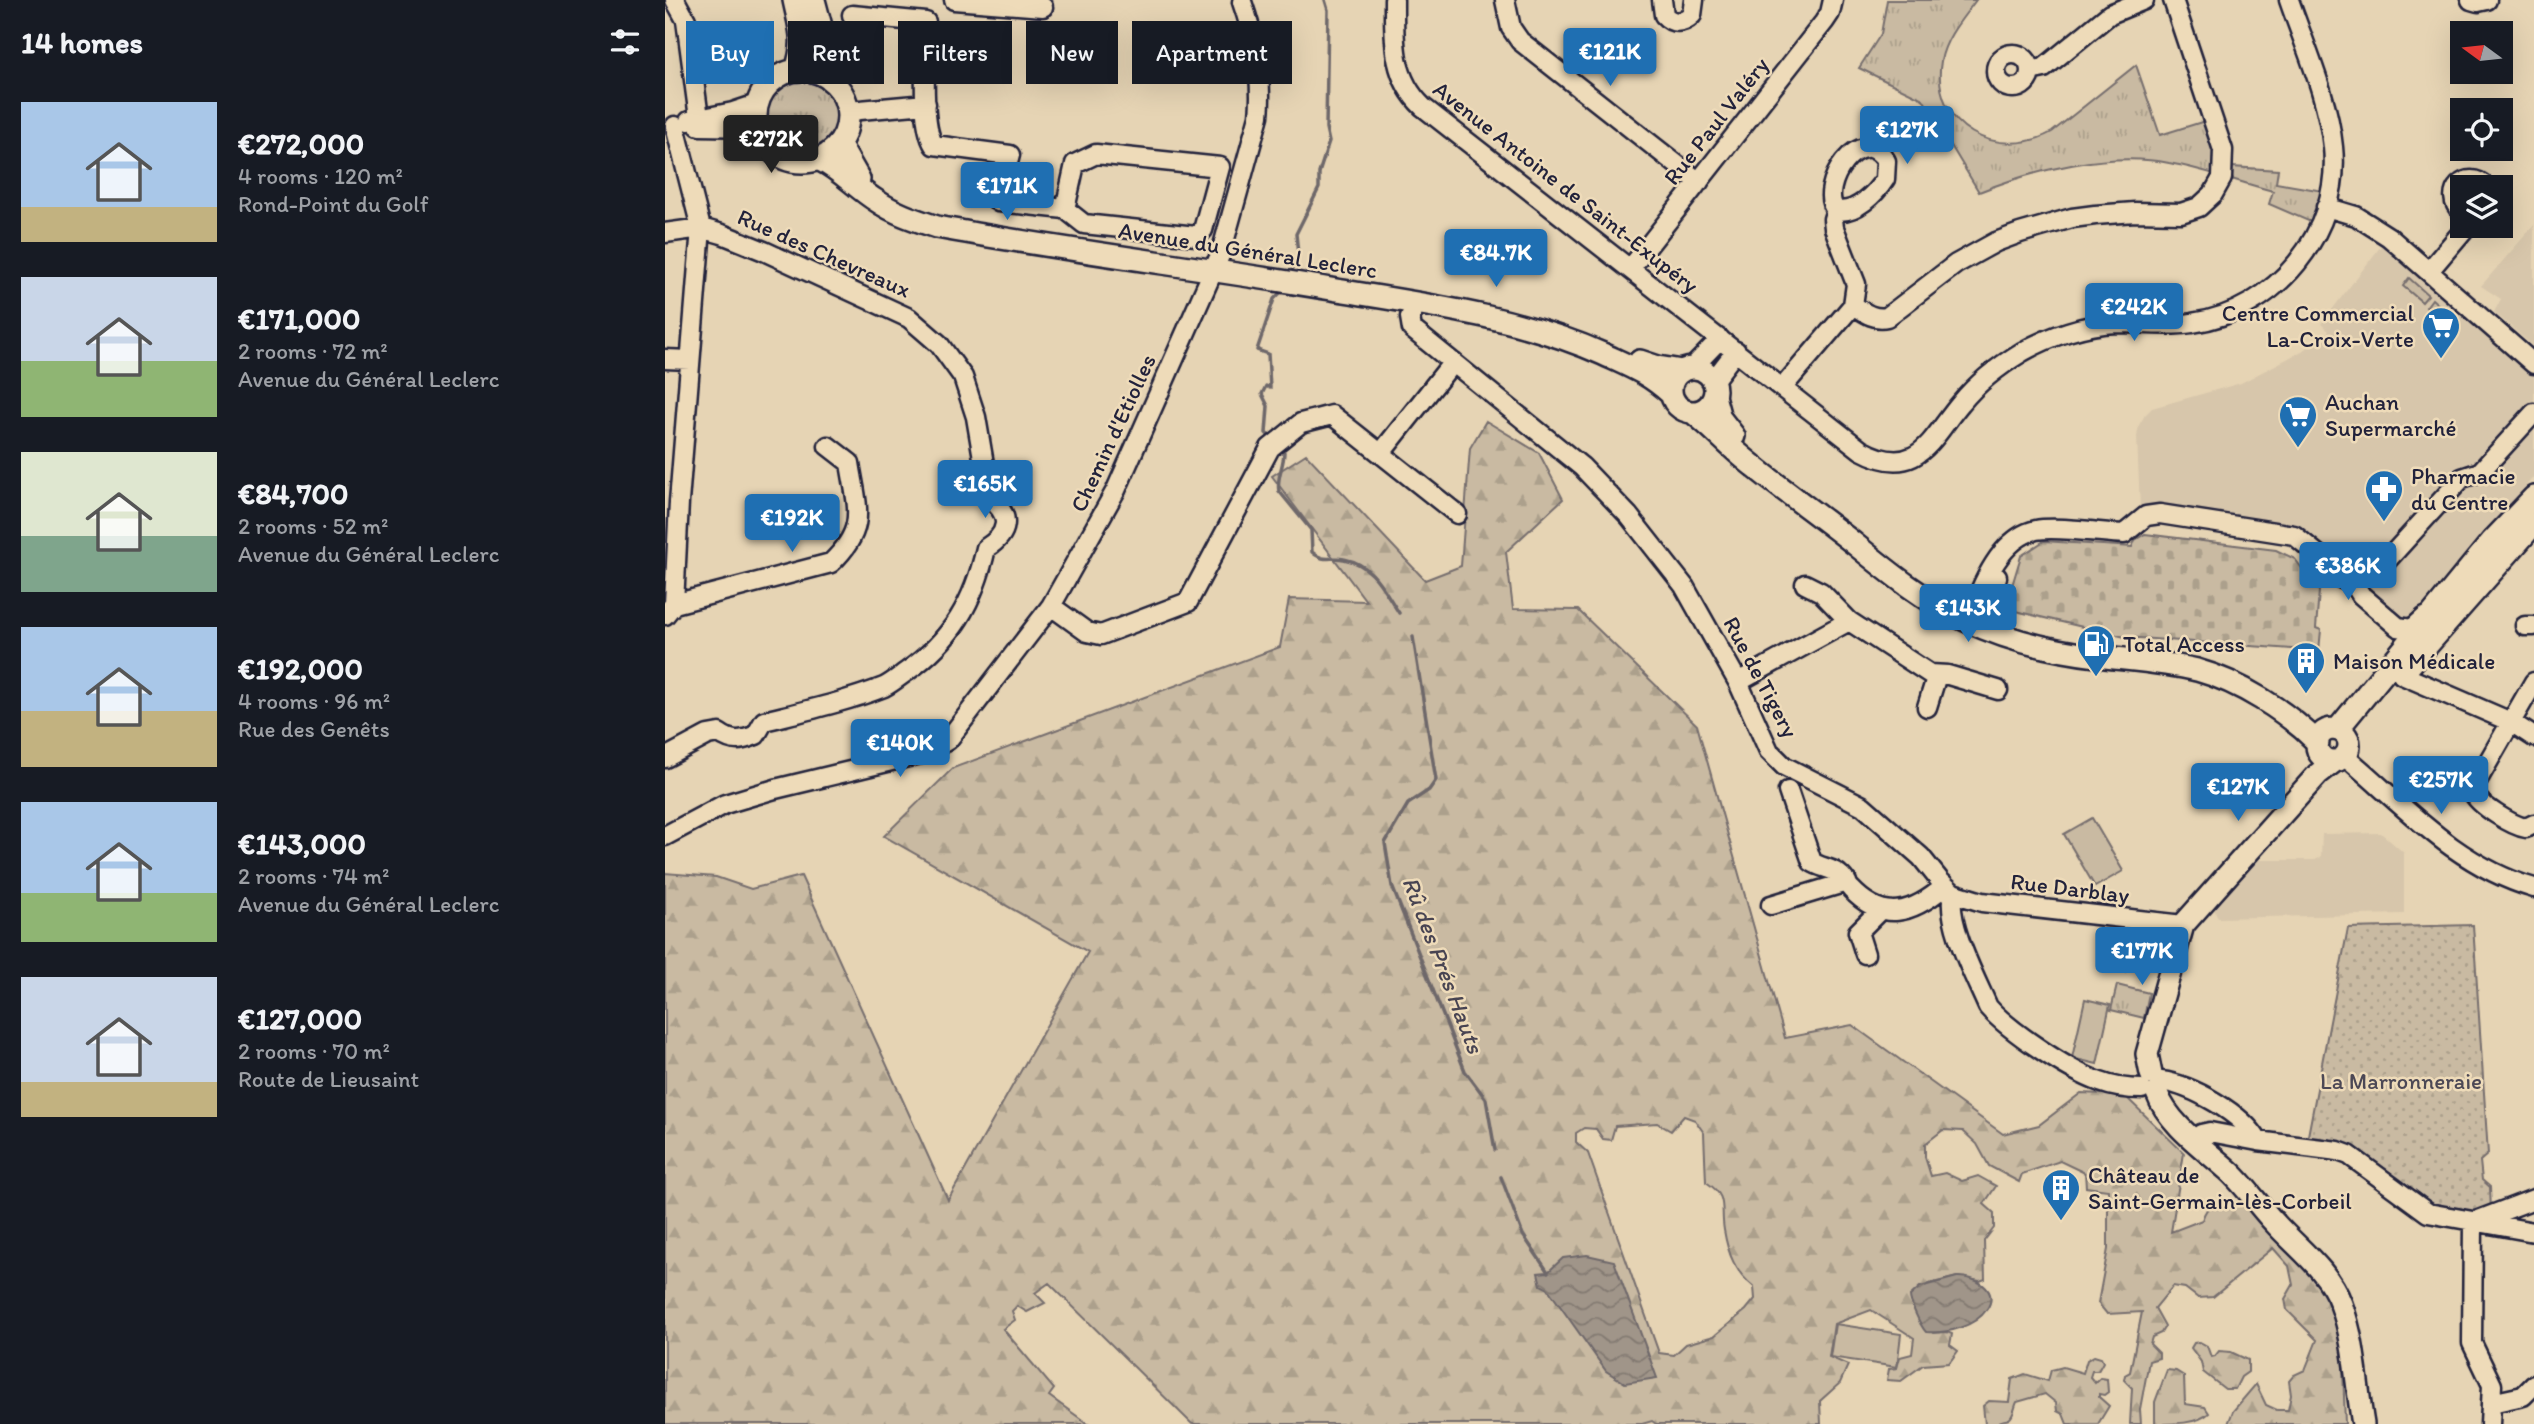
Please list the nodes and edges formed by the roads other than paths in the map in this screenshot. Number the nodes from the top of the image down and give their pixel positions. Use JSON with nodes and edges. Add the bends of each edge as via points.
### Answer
{"nodes":[{"id":1,"x":670,"y":0,"type":"edge"},
{"id":2,"x":675,"y":0,"type":"edge"},
{"id":3,"x":794,"y":0,"type":"edge"},
{"id":4,"x":814,"y":0,"type":"edge"},
{"id":5,"x":954,"y":0,"type":"edge"},
{"id":6,"x":1394,"y":0,"type":"edge"},
{"id":7,"x":1505,"y":0,"type":"edge"},
{"id":8,"x":1662,"y":0,"type":"edge"},
{"id":9,"x":1694,"y":0,"type":"edge"},
{"id":10,"x":1833,"y":0,"type":"edge"},
{"id":11,"x":2144,"y":0,"type":"edge"},
{"id":12,"x":2173,"y":0,"type":"edge"},
{"id":13,"x":2289,"y":0,"type":"edge"},
{"id":14,"x":2471,"y":0,"type":"edge"},
{"id":15,"x":2487,"y":0,"type":"edge"},
{"id":16,"x":1242,"y":2,"type":"dead end"},
{"id":17,"x":665,"y":4,"type":"edge"},
{"id":18,"x":1043,"y":8,"type":"dead end"},
{"id":19,"x":852,"y":15,"type":"dead end"},
{"id":20,"x":798,"y":21,"type":"edge"},
{"id":21,"x":820,"y":21,"type":"edge"},
{"id":22,"x":2030,"y":71,"type":"dead end"},
{"id":23,"x":788,"y":72,"type":"edge"},
{"id":24,"x":837,"y":84,"type":"edge"},
{"id":25,"x":757,"y":104,"type":"junction"},
{"id":26,"x":926,"y":104,"type":"junction"},
{"id":27,"x":849,"y":111,"type":"junction"},
{"id":28,"x":699,"y":118,"type":"junction"},
{"id":29,"x":670,"y":127,"type":"edge"},
{"id":30,"x":757,"y":127,"type":"junction"},
{"id":31,"x":839,"y":145,"type":"junction"},
{"id":32,"x":820,"y":160,"type":"junction"},
{"id":33,"x":1699,"y":182,"type":"junction"},
{"id":34,"x":2326,"y":207,"type":"junction"},
{"id":35,"x":1065,"y":209,"type":"junction"},
{"id":36,"x":1836,"y":210,"type":"dead end"},
{"id":37,"x":701,"y":228,"type":"junction"},
{"id":38,"x":665,"y":233,"type":"edge"},
{"id":39,"x":2457,"y":238,"type":"edge"},
{"id":40,"x":1216,"y":267,"type":"junction"},
{"id":41,"x":1630,"y":269,"type":"junction"},
{"id":42,"x":2429,"y":271,"type":"junction"},
{"id":43,"x":1289,"y":278,"type":"junction"},
{"id":44,"x":1417,"y":303,"type":"junction"},
{"id":45,"x":1853,"y":305,"type":"junction"},
{"id":46,"x":1720,"y":339,"type":"junction"},
{"id":47,"x":1736,"y":351,"type":"junction"},
{"id":48,"x":665,"y":359,"type":"edge"},
{"id":49,"x":689,"y":360,"type":"junction"},
{"id":50,"x":1453,"y":362,"type":"junction"},
{"id":51,"x":2534,"y":364,"type":"edge"},
{"id":52,"x":1687,"y":370,"type":"junction"},
{"id":53,"x":1783,"y":387,"type":"junction"},
{"id":54,"x":1714,"y":389,"type":"junction"},
{"id":55,"x":1671,"y":394,"type":"junction"},
{"id":56,"x":1692,"y":412,"type":"junction"},
{"id":57,"x":2534,"y":413,"type":"edge"},
{"id":58,"x":828,"y":446,"type":"dead end"},
{"id":59,"x":1381,"y":453,"type":"junction"},
{"id":60,"x":2534,"y":497,"type":"edge"},
{"id":61,"x":672,"y":502,"type":"edge"},
{"id":62,"x":1457,"y":514,"type":"dead end"},
{"id":63,"x":2534,"y":524,"type":"edge"},
{"id":64,"x":2356,"y":574,"type":"junction"},
{"id":65,"x":1991,"y":583,"type":"junction"},
{"id":66,"x":1805,"y":584,"type":"dead end"},
{"id":67,"x":2443,"y":600,"type":"junction"},
{"id":68,"x":1051,"y":606,"type":"junction"},
{"id":69,"x":669,"y":610,"type":"edge"},
{"id":70,"x":1979,"y":615,"type":"junction"},
{"id":71,"x":1849,"y":621,"type":"junction"},
{"id":72,"x":2064,"y":651,"type":"junction"},
{"id":73,"x":2171,"y":655,"type":"junction"},
{"id":74,"x":1937,"y":675,"type":"junction"},
{"id":75,"x":2402,"y":675,"type":"junction"},
{"id":76,"x":1738,"y":682,"type":"junction"},
{"id":77,"x":2534,"y":682,"type":"edge"},
{"id":78,"x":1987,"y":692,"type":"dead end"},
{"id":79,"x":1927,"y":707,"type":"dead end"},
{"id":80,"x":2511,"y":722,"type":"junction"},
{"id":81,"x":2534,"y":737,"type":"edge"},
{"id":82,"x":2333,"y":745,"type":"junction"},
{"id":83,"x":665,"y":758,"type":"edge"},
{"id":84,"x":1788,"y":790,"type":"dead end"},
{"id":85,"x":2534,"y":824,"type":"edge"},
{"id":86,"x":665,"y":836,"type":"edge"},
{"id":87,"x":1847,"y":882,"type":"junction"},
{"id":88,"x":2534,"y":888,"type":"edge"},
{"id":89,"x":1949,"y":890,"type":"junction"},
{"id":90,"x":1771,"y":905,"type":"dead end"},
{"id":91,"x":1880,"y":911,"type":"junction"},
{"id":92,"x":2187,"y":919,"type":"junction"},
{"id":93,"x":1865,"y":954,"type":"dead end"},
{"id":94,"x":2153,"y":1084,"type":"junction"},
{"id":95,"x":2195,"y":1140,"type":"junction"},
{"id":96,"x":2258,"y":1141,"type":"junction"},
{"id":97,"x":2534,"y":1199,"type":"edge"},
{"id":98,"x":2473,"y":1222,"type":"junction"},
{"id":99,"x":2534,"y":1232,"type":"edge"},
{"id":100,"x":2534,"y":1385,"type":"edge"},
{"id":101,"x":2491,"y":1404,"type":"junction"},
{"id":102,"x":2358,"y":1417,"type":"edge"},
{"id":103,"x":2490,"y":1424,"type":"edge"}],
"edges":[{"from":1,"to":17,"type":"street"},
{"from":2,"to":28,"type":"street","via":[[686,20]]},
{"from":3,"to":20,"type":"main road"},
{"from":4,"to":21,"type":"main road"},
{"from":5,"to":18,"type":"street"},
{"from":6,"to":41,"type":"street","name":"Avenue Antoine de Saint-Exupéry","via":[[1395,57],[1411,96]]},
{"from":7,"to":33,"type":"street","via":[[1511,28],[1520,41]]},
{"from":8,"to":9,"type":"street","via":[[1664,15],[1678,23],[1692,15]]},
{"from":10,"to":33,"type":"street","name":"Rue Paul Valéry","via":[[1824,22]]},
{"from":11,"to":22,"type":"street","via":[[2110,13],[2044,68]]},
{"from":12,"to":45,"type":"street","via":[[2223,150],[2222,178],[2206,201],[2181,214],[2105,214],[2042,225],[1996,242],[1956,264],[1887,317],[1875,318]]},
{"from":13,"to":34,"type":"street","name":"Avenue Antoine de Saint-Exupéry","via":[[2331,130],[2333,169]]},
{"from":14,"to":15,"type":"street"},
{"from":16,"to":40,"type":"street","name":"Chemin d'Etiolles","via":[[1255,36],[1259,116]]},
{"from":19,"to":26,"type":"street","via":[[926,22]]},
{"from":23,"to":25,"type":"main road","via":[[765,88]]},
{"from":24,"to":27,"type":"main road"},
{"from":25,"to":28,"type":"street"},
{"from":25,"to":30,"type":"main road"},
{"from":26,"to":27,"type":"street"},
{"from":26,"to":35,"type":"street","via":[[929,138],[934,145],[1010,155],[998,202]]},
{"from":27,"to":31,"type":"main road"},
{"from":28,"to":29,"type":"street"},
{"from":29,"to":30,"type":"street"},
{"from":29,"to":37,"type":"street","name":"Rue des Chevreaux"},
{"from":30,"to":32,"type":"main road","via":[[763,141],[786,160]]},
{"from":31,"to":32,"type":"main road"},
{"from":31,"to":40,"type":"main road","name":"Avenue du Général Leclerc","via":[[857,178],[902,209],[938,220]]},
{"from":32,"to":40,"type":"main road","name":"Avenue du Général Leclerc","via":[[899,215],[937,227]]},
{"from":33,"to":41,"type":"street","name":"Rue Paul Valéry"},
{"from":34,"to":42,"type":"street","via":[[2373,225]]},
{"from":34,"to":53,"type":"street","name":"Avenue Antoine de Saint-Exupéry","via":[[2301,259],[2256,300],[2207,321],[2115,323],[2043,342],[1989,375],[1916,456],[1895,460],[1872,456]]},
{"from":35,"to":35,"type":"street","via":[[1075,164],[1096,154],[1220,167],[1203,230],[1196,236],[1084,224]]},
{"from":36,"to":45,"type":"street","via":[[1834,228],[1856,288]]},
{"from":37,"to":38,"type":"street"},
{"from":37,"to":49,"type":"street","name":"Rue des Chevreaux"},
{"from":37,"to":83,"type":"street","name":"Rue des Chevreaux","via":[[879,303],[909,318],[939,344],[963,377],[976,417],[990,499],[1002,508],[1006,524],[998,541],[986,548],[980,575],[958,622],[925,659],[886,686],[764,721],[756,736],[741,741],[719,733],[708,735]]},
{"from":39,"to":42,"type":"street"},
{"from":40,"to":43,"type":"main road","name":"Avenue du Général Leclerc"},
{"from":40,"to":68,"type":"street","name":"Chemin d'Etiolles","via":[[1116,489]]},
{"from":41,"to":46,"type":"street","name":"Avenue Antoine de Saint-Exupéry"},
{"from":42,"to":51,"type":"street"},
{"from":43,"to":44,"type":"main road","name":"Avenue du Général Leclerc"},
{"from":43,"to":52,"type":"main road","name":"Avenue du Général Leclerc","via":[[1525,316],[1658,368]]},
{"from":44,"to":50,"type":"street","name":"Rue de Tigery","via":[[1410,317],[1412,329]]},
{"from":44,"to":55,"type":"main road","name":"Avenue du Général Leclerc","via":[[1560,337],[1652,377]]},
{"from":45,"to":53,"type":"street"},
{"from":46,"to":47,"type":"street","name":"Avenue Antoine de Saint-Exupéry"},
{"from":46,"to":52,"type":"street"},
{"from":47,"to":53,"type":"street","name":"Avenue Antoine de Saint-Exupéry"},
{"from":47,"to":54,"type":"street"},
{"from":48,"to":49,"type":"street"},
{"from":49,"to":61,"type":"street","name":"Rue des Chevreaux"},
{"from":50,"to":59,"type":"street"},
{"from":50,"to":76,"type":"street","name":"Rue de Tigery","via":[[1582,467],[1629,516],[1684,586]]},
{"from":52,"to":54,"type":"main road","name":"Avenue du Général Leclerc","via":[[1704,371]]},
{"from":52,"to":55,"type":"main road","via":[[1673,381]]},
{"from":54,"to":56,"type":"main road","via":[[1708,406]]},
{"from":54,"to":70,"type":"main road","name":"Avenue du Général Leclerc","via":[[1720,418],[1747,449],[1883,553]]},
{"from":55,"to":56,"type":"main road","name":"Avenue du Général Leclerc","via":[[1679,407]]},
{"from":56,"to":70,"type":"main road","name":"Avenue du Général Leclerc","via":[[1896,578],[1935,604]]},
{"from":57,"to":64,"type":"street","via":[[2480,472],[2462,478],[2381,567]]},
{"from":58,"to":69,"type":"street","via":[[850,463],[858,512],[856,531],[846,549],[831,563]]},
{"from":59,"to":62,"type":"street"},
{"from":59,"to":68,"type":"street","via":[[1332,415],[1301,423],[1276,443],[1188,602],[1101,635],[1087,632]]},
{"from":60,"to":67,"type":"main road"},
{"from":61,"to":69,"type":"street","name":"Rue des Chevreaux"},
{"from":63,"to":75,"type":"main road"},
{"from":64,"to":65,"type":"street","via":[[2345,582],[2333,566],[2294,536],[2170,514],[2147,516],[2124,534],[2035,530],[2008,545]]},
{"from":64,"to":67,"type":"street","via":[[2361,595],[2403,629],[2412,629]]},
{"from":65,"to":70,"type":"street"},
{"from":65,"to":70,"type":"street","via":[[1994,606]]},
{"from":66,"to":71,"type":"street","via":[[1821,592]]},
{"from":67,"to":82,"type":"main road"},
{"from":68,"to":86,"type":"street","name":"Chemin d'Etiolles","via":[[948,740],[929,752],[725,804]]},
{"from":70,"to":72,"type":"main road","name":"Avenue du Général Leclerc","via":[[2017,639]]},
{"from":70,"to":73,"type":"main road","name":"Avenue du Général Leclerc","via":[[2093,644]]},
{"from":71,"to":74,"type":"street"},
{"from":71,"to":76,"type":"street"},
{"from":72,"to":73,"type":"main road","name":"Avenue du Général Leclerc","via":[[2069,646]]},
{"from":72,"to":82,"type":"main road","name":"Avenue du Général Leclerc","via":[[2199,671],[2256,696]]},
{"from":73,"to":82,"type":"main road","name":"Avenue du Général Leclerc","via":[[2231,673],[2260,688]]},
{"from":74,"to":78,"type":"street","via":[[1948,675]]},
{"from":74,"to":79,"type":"street"},
{"from":75,"to":80,"type":"street"},
{"from":75,"to":82,"type":"main road"},
{"from":76,"to":89,"type":"street","name":"Rue de Tigery","via":[[1769,751],[1784,766],[1863,806],[1921,857]]},
{"from":77,"to":80,"type":"street"},
{"from":80,"to":81,"type":"street"},
{"from":80,"to":85,"type":"street","via":[[2473,792],[2480,802],[2518,826]]},
{"from":82,"to":88,"type":"street","via":[[2441,841],[2489,870]]},
{"from":82,"to":92,"type":"main road"},
{"from":84,"to":87,"type":"street","via":[[1812,862],[1837,872]]},
{"from":87,"to":90,"type":"street"},
{"from":87,"to":91,"type":"street"},
{"from":89,"to":91,"type":"street","via":[[1899,912]]},
{"from":89,"to":92,"type":"street","name":"Rue Darblay","via":[[1982,902]]},
{"from":89,"to":94,"type":"street","via":[[1952,921],[1996,1017],[2036,1047],[2101,1083]]},
{"from":91,"to":93,"type":"street","via":[[1858,932]]},
{"from":92,"to":94,"type":"main road","via":[[2147,1054]]},
{"from":94,"to":95,"type":"main road","via":[[2162,1106]]},
{"from":94,"to":96,"type":"street","via":[[2170,1082],[2210,1100],[2251,1128]]},
{"from":95,"to":96,"type":"street","via":[[2210,1132]]},
{"from":95,"to":102,"type":"main road","via":[[2319,1267],[2331,1285],[2346,1321]]},
{"from":96,"to":98,"type":"street","via":[[2349,1155],[2428,1213]]},
{"from":97,"to":98,"type":"street"},
{"from":98,"to":99,"type":"street"},
{"from":98,"to":101,"type":"street","via":[[2472,1343],[2492,1385]]},
{"from":100,"to":101,"type":"street","via":[[2523,1396]]},
{"from":101,"to":103,"type":"street"}]}
